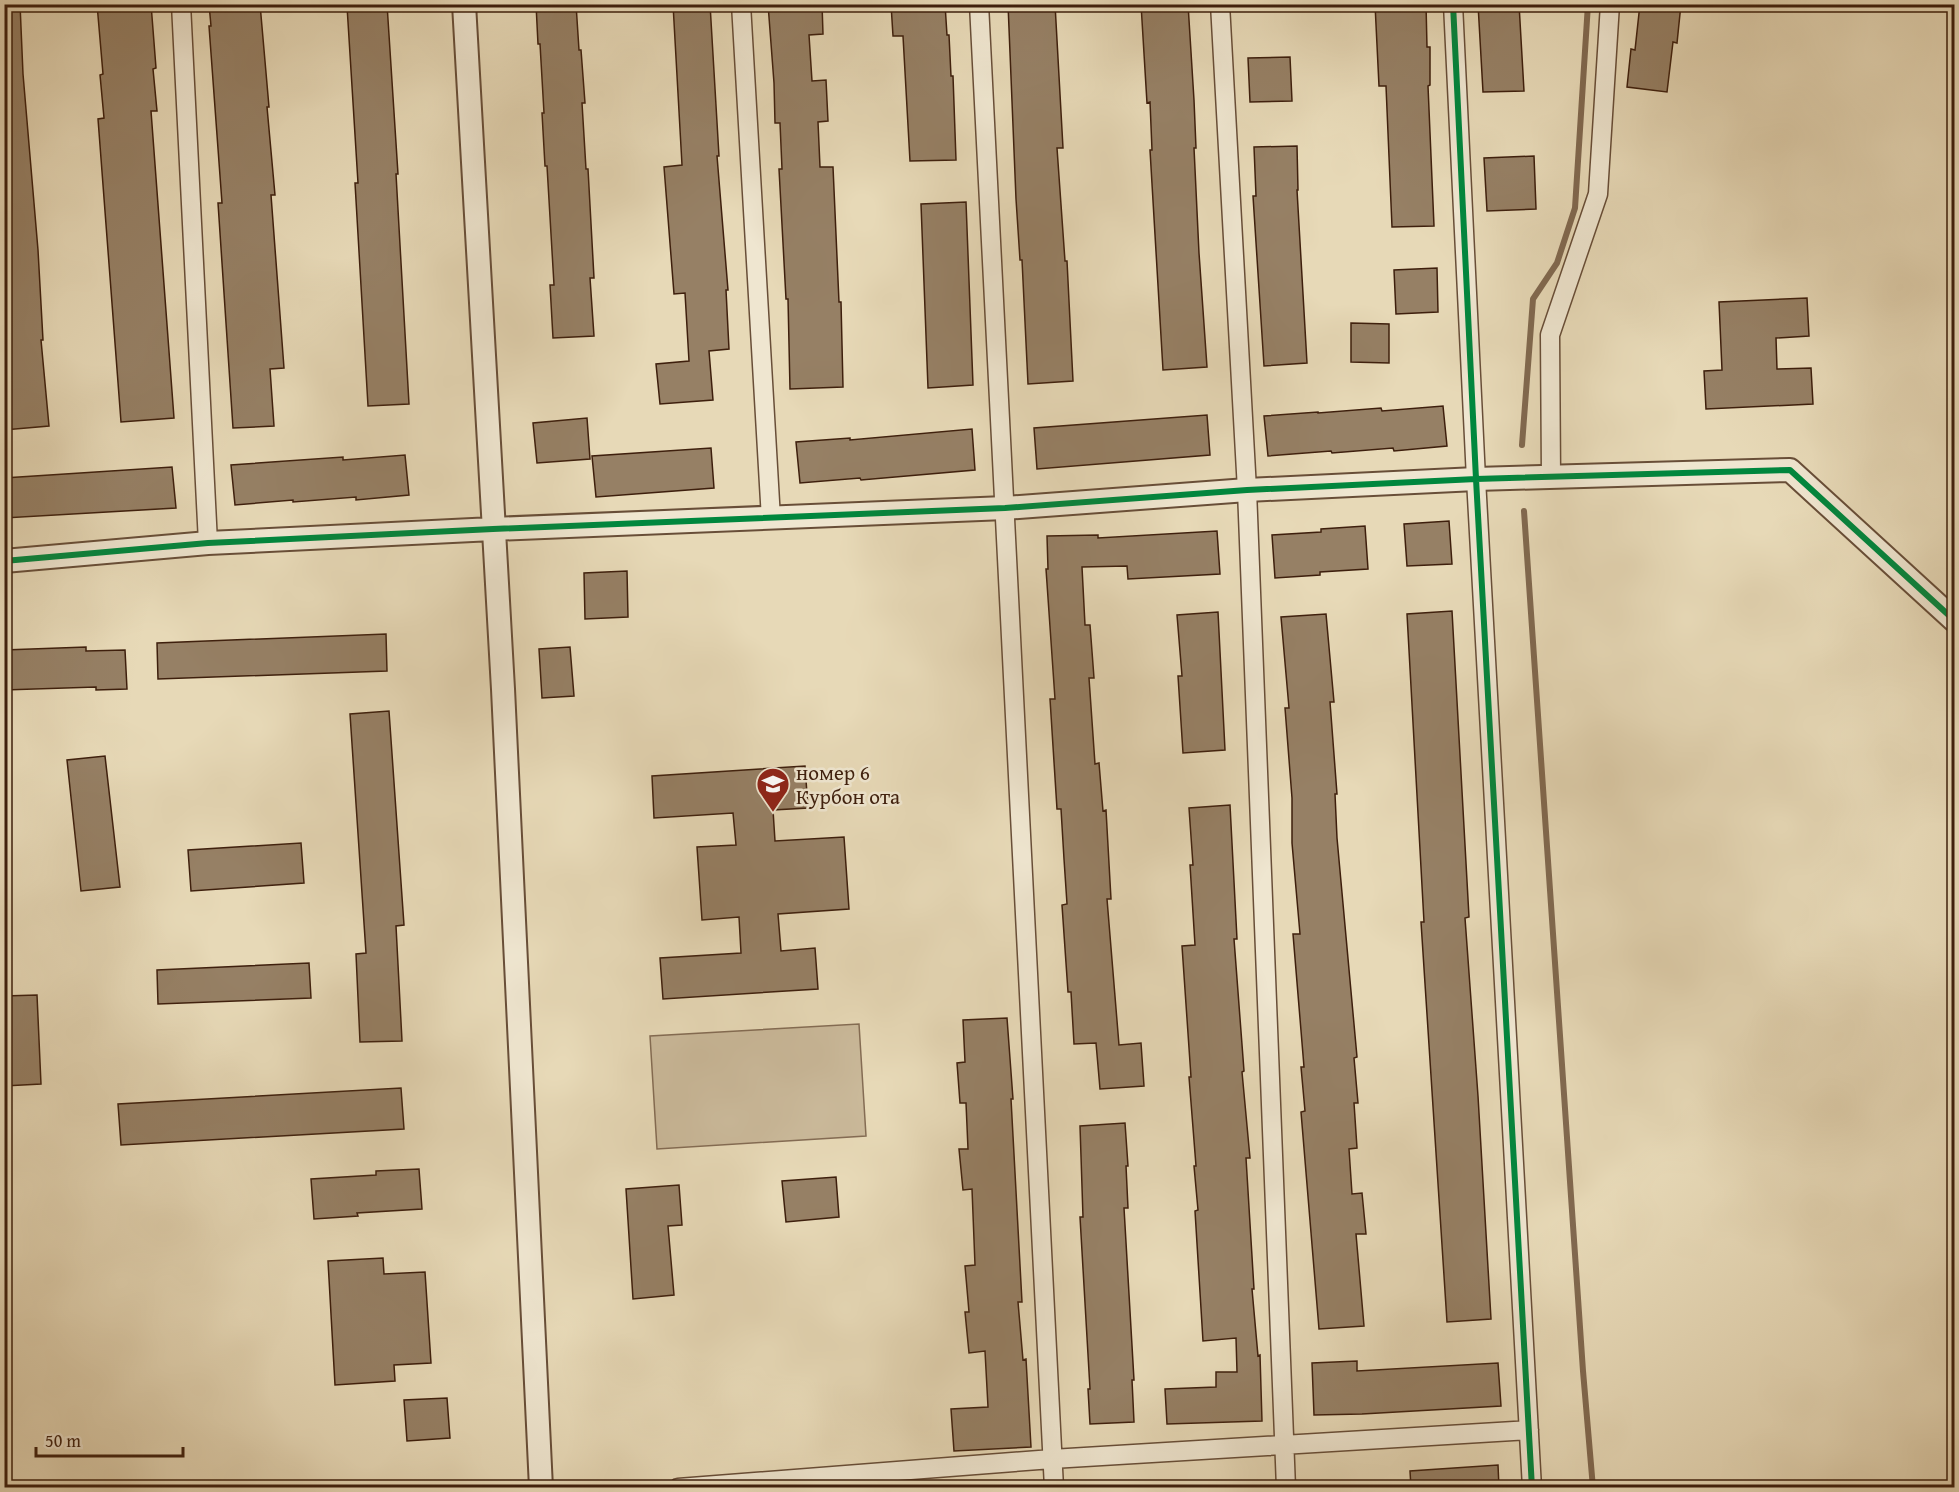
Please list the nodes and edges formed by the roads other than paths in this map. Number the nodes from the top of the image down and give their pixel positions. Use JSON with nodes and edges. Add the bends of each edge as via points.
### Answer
{"nodes":[{"id":1,"x":181,"y":4,"type":"edge"},
{"id":2,"x":464,"y":4,"type":"edge"},
{"id":3,"x":741,"y":4,"type":"edge"},
{"id":4,"x":978,"y":4,"type":"edge"},
{"id":5,"x":1220,"y":4,"type":"edge"},
{"id":6,"x":1453,"y":4,"type":"edge"},
{"id":7,"x":1610,"y":4,"type":"edge"},
{"id":8,"x":1551,"y":477,"type":"junction"},
{"id":9,"x":1476,"y":479,"type":"junction"},
{"id":10,"x":1247,"y":490,"type":"junction"},
{"id":11,"x":1005,"y":508,"type":"junction"},
{"id":12,"x":771,"y":519,"type":"junction"},
{"id":13,"x":493,"y":529,"type":"junction"},
{"id":14,"x":208,"y":543,"type":"junction"},
{"id":15,"x":4,"y":561,"type":"edge"},
{"id":16,"x":1954,"y":620,"type":"edge"},
{"id":17,"x":1529,"y":1430,"type":"junction"},
{"id":18,"x":1285,"y":1446,"type":"junction"},
{"id":19,"x":1052,"y":1459,"type":"junction"},
{"id":20,"x":541,"y":1488,"type":"edge"},
{"id":21,"x":678,"y":1488,"type":"edge"},
{"id":22,"x":1054,"y":1488,"type":"edge"},
{"id":23,"x":1286,"y":1488,"type":"edge"},
{"id":24,"x":1532,"y":1488,"type":"edge"}],
"edges":[{"from":1,"to":14,"type":"street"},
{"from":2,"to":13,"type":"street"},
{"from":3,"to":12,"type":"street"},
{"from":4,"to":11,"type":"street"},
{"from":5,"to":10,"type":"street"},
{"from":6,"to":9,"type":"street"},
{"from":7,"to":8,"type":"street","via":[[1598,194],[1550,335]]},
{"from":8,"to":9,"type":"street"},
{"from":8,"to":16,"type":"street","via":[[1790,470]]},
{"from":9,"to":10,"type":"street"},
{"from":9,"to":17,"type":"street"},
{"from":10,"to":11,"type":"street"},
{"from":10,"to":18,"type":"street"},
{"from":11,"to":12,"type":"street"},
{"from":11,"to":19,"type":"street"},
{"from":12,"to":13,"type":"street"},
{"from":13,"to":14,"type":"street"},
{"from":13,"to":20,"type":"street"},
{"from":14,"to":15,"type":"street"},
{"from":17,"to":18,"type":"street"},
{"from":17,"to":24,"type":"street"},
{"from":18,"to":19,"type":"street"},
{"from":18,"to":23,"type":"street"},
{"from":19,"to":21,"type":"street"},
{"from":19,"to":22,"type":"street"}]}
